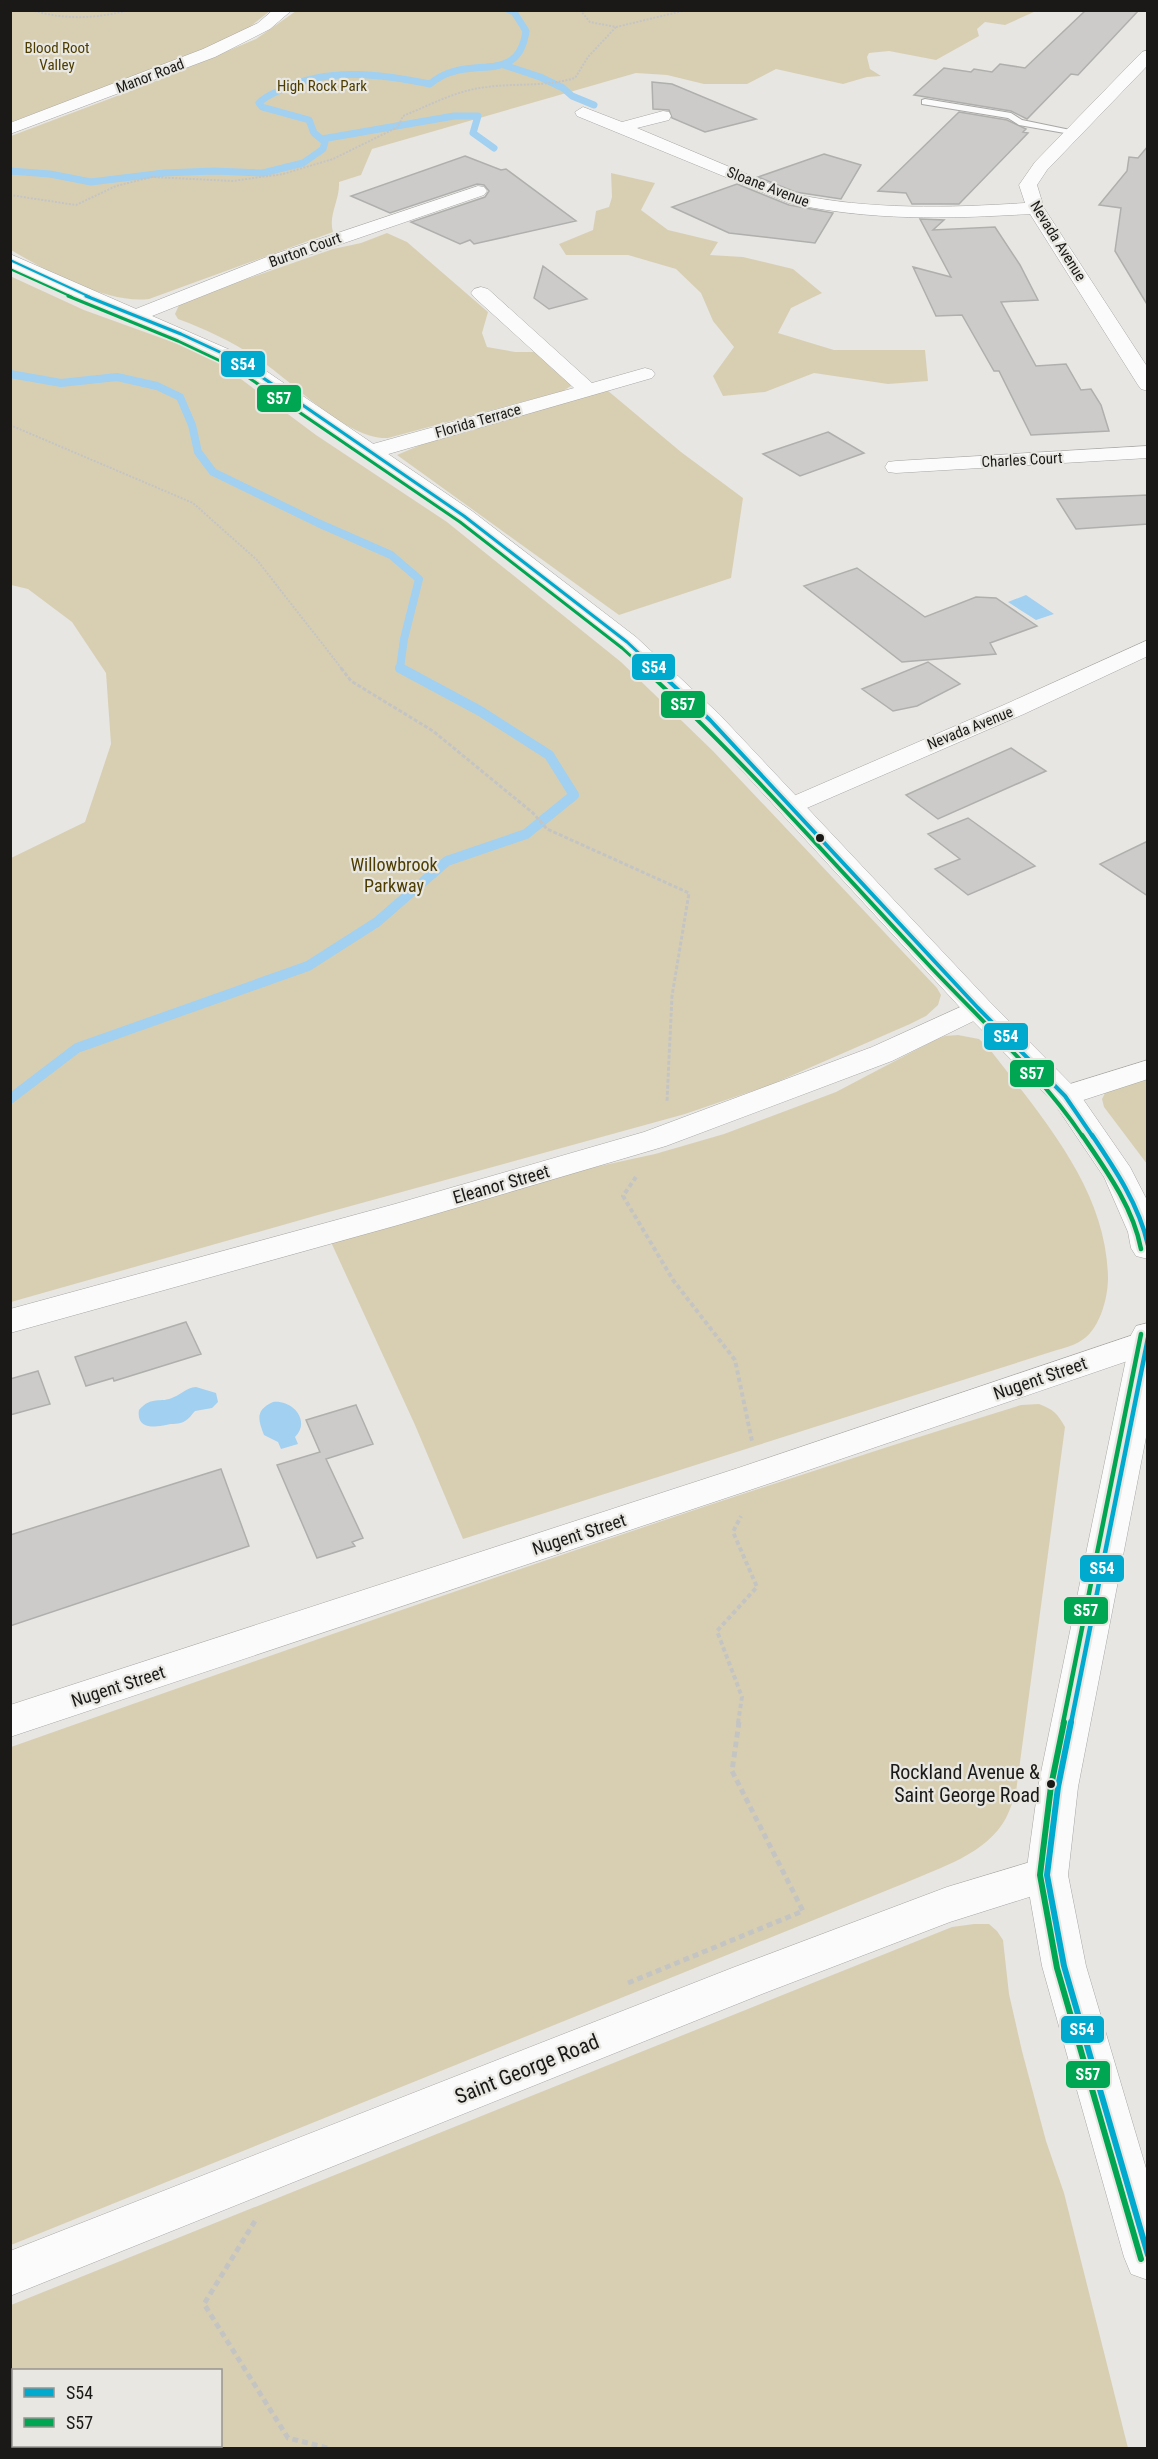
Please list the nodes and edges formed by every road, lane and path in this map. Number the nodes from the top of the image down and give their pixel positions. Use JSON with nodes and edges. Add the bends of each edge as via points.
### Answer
{"nodes":[{"id":1,"x":31,"y":10,"type":"edge"},
{"id":2,"x":129,"y":10,"type":"edge"},
{"id":3,"x":284,"y":10,"type":"edge"},
{"id":4,"x":580,"y":10,"type":"edge"},
{"id":5,"x":687,"y":10,"type":"edge"},
{"id":6,"x":616,"y":27,"type":"junction"},
{"id":7,"x":1148,"y":55,"type":"edge"},
{"id":8,"x":926,"y":102,"type":"dead end"},
{"id":9,"x":583,"y":112,"type":"dead end"},
{"id":10,"x":663,"y":116,"type":"dead end"},
{"id":11,"x":623,"y":128,"type":"junction"},
{"id":12,"x":10,"y":129,"type":"edge"},
{"id":13,"x":1078,"y":129,"type":"junction"},
{"id":14,"x":478,"y":190,"type":"dead end"},
{"id":15,"x":10,"y":195,"type":"edge"},
{"id":16,"x":1035,"y":208,"type":"junction"},
{"id":17,"x":10,"y":260,"type":"edge"},
{"id":18,"x":481,"y":293,"type":"dead end"},
{"id":19,"x":135,"y":316,"type":"junction"},
{"id":20,"x":645,"y":374,"type":"dead end"},
{"id":21,"x":1148,"y":385,"type":"edge"},
{"id":22,"x":587,"y":389,"type":"junction"},
{"id":23,"x":10,"y":424,"type":"edge"},
{"id":24,"x":370,"y":452,"type":"junction"},
{"id":25,"x":1148,"y":453,"type":"edge"},
{"id":26,"x":896,"y":467,"type":"dead end"},
{"id":27,"x":1148,"y":647,"type":"edge"},
{"id":28,"x":791,"y":806,"type":"junction"},
{"id":29,"x":547,"y":829,"type":"joint"},
{"id":30,"x":978,"y":1008,"type":"junction"},
{"id":31,"x":1148,"y":1069,"type":"edge"},
{"id":32,"x":1065,"y":1096,"type":"junction"},
{"id":33,"x":666,"y":1108,"type":"dead end"},
{"id":34,"x":642,"y":1167,"type":"dead end"},
{"id":35,"x":1148,"y":1248,"type":"edge"},
{"id":36,"x":10,"y":1321,"type":"edge"},
{"id":37,"x":1147,"y":1338,"type":"edge"},
{"id":38,"x":753,"y":1451,"type":"dead end"},
{"id":39,"x":744,"y":1507,"type":"dead end"},
{"id":40,"x":10,"y":1721,"type":"edge"},
{"id":41,"x":1047,"y":1875,"type":"junction"},
{"id":42,"x":617,"y":1988,"type":"dead end"},
{"id":43,"x":258,"y":2211,"type":"dead end"},
{"id":44,"x":1148,"y":2257,"type":"edge"},
{"id":45,"x":10,"y":2274,"type":"edge"},
{"id":46,"x":328,"y":2448,"type":"edge"}],
"edges":[{"from":1,"to":2,"type":"path","via":[[66,17],[98,17]]},
{"from":3,"to":12,"type":"street","name":"Manor Road","via":[[264,26],[209,53]]},
{"from":4,"to":6,"type":"path","via":[[590,22]]},
{"from":5,"to":6,"type":"path"},
{"from":6,"to":15,"type":"path","via":[[583,61],[575,78],[559,84],[473,89],[403,116],[398,127],[333,159],[283,174],[233,182],[152,177],[116,186],[76,205]]},
{"from":7,"to":13,"type":"street","name":"Nevada Avenue"},
{"from":8,"to":13,"type":"lane","via":[[1026,116]]},
{"from":9,"to":11,"type":"street","name":"Sloane Avenue"},
{"from":10,"to":11,"type":"street"},
{"from":11,"to":16,"type":"street","name":"Sloane Avenue","via":[[789,198],[823,207],[912,214]]},
{"from":13,"to":16,"type":"street","name":"Nevada Avenue","via":[[1028,185]]},
{"from":14,"to":19,"type":"street","name":"Burton Court","via":[[276,260]]},
{"from":16,"to":21,"type":"street","name":"Nevada Avenue"},
{"from":17,"to":19,"type":"street","via":[[46,280]]},
{"from":18,"to":22,"type":"street"},
{"from":19,"to":24,"type":"street","via":[[237,360]]},
{"from":20,"to":22,"type":"street","name":"Florida Terrace"},
{"from":22,"to":24,"type":"street","name":"Florida Terrace"},
{"from":23,"to":29,"type":"path","via":[[193,503],[257,560],[351,681],[433,731],[533,813]]},
{"from":24,"to":28,"type":"street","via":[[464,516],[615,631],[710,720]]},
{"from":25,"to":26,"type":"street","name":"Charles Court"},
{"from":27,"to":28,"type":"street","name":"Nevada Avenue","via":[[1003,715]]},
{"from":28,"to":30,"type":"street"},
{"from":29,"to":33,"type":"path","via":[[689,893],[672,996]]},
{"from":30,"to":32,"type":"street"},
{"from":30,"to":36,"type":"street","name":"Eleanor Street","via":[[882,1054],[655,1139]]},
{"from":31,"to":32,"type":"street"},
{"from":32,"to":35,"type":"street","via":[[1119,1175],[1145,1232]]},
{"from":34,"to":38,"type":"path","via":[[623,1196],[673,1280],[735,1360]]},
{"from":37,"to":40,"type":"street","name":"Nugent Street","via":[[750,1477]]},
{"from":37,"to":41,"type":"street","via":[[1058,1787]]},
{"from":39,"to":42,"type":"path","via":[[733,1532],[757,1587],[717,1631],[742,1697],[732,1771],[803,1911]]},
{"from":41,"to":44,"type":"street","via":[[1064,1966]]},
{"from":41,"to":45,"type":"street","name":"Saint George Road","via":[[947,1905],[769,1973]]},
{"from":43,"to":46,"type":"path","via":[[204,2304],[288,2438]]}]}
